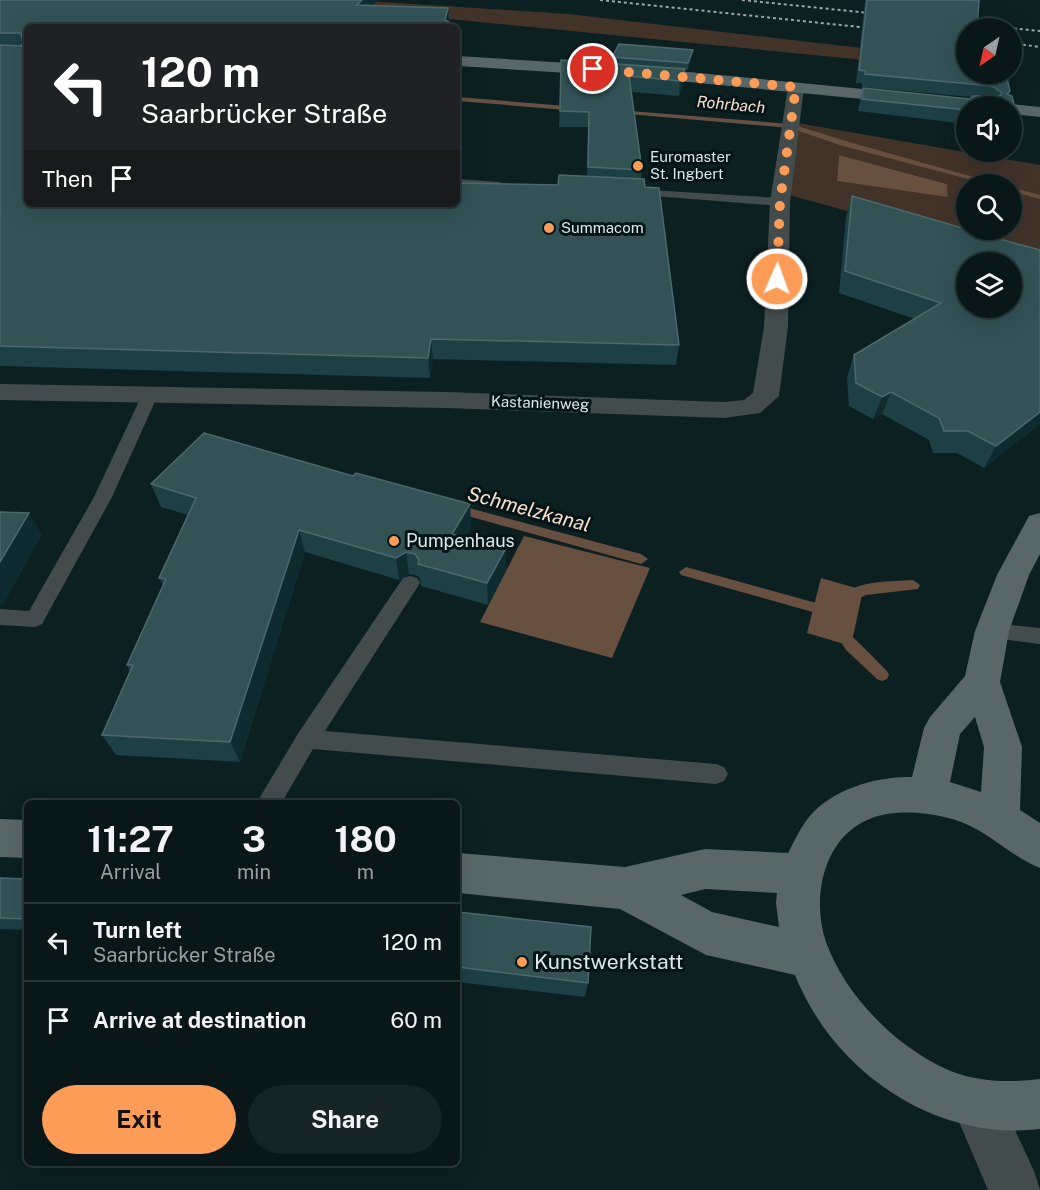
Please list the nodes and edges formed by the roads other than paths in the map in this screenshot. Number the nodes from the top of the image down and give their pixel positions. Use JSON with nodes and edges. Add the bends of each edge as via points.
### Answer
{"nodes":[{"id":1,"x":460,"y":61,"type":"edge"},
{"id":2,"x":796,"y":87,"type":"junction"},
{"id":3,"x":956,"y":103,"type":"edge"},
{"id":4,"x":1022,"y":110,"type":"edge"},
{"id":5,"x":1040,"y":112,"type":"edge"},
{"id":6,"x":460,"y":182,"type":"edge"},
{"id":7,"x":507,"y":186,"type":"edge"},
{"id":8,"x":622,"y":191,"type":"edge"},
{"id":9,"x":782,"y":194,"type":"junction"},
{"id":10,"x":0,"y":392,"type":"edge"},
{"id":11,"x":150,"y":395,"type":"junction"},
{"id":12,"x":1040,"y":524,"type":"edge"},
{"id":13,"x":410,"y":583,"type":"edge"},
{"id":14,"x":0,"y":617,"type":"edge"},
{"id":15,"x":992,"y":631,"type":"junction"},
{"id":16,"x":1040,"y":636,"type":"edge"},
{"id":17,"x":982,"y":682,"type":"junction"},
{"id":18,"x":307,"y":740,"type":"junction"},
{"id":19,"x":716,"y":774,"type":"dead end"},
{"id":20,"x":927,"y":795,"type":"junction"},
{"id":21,"x":270,"y":800,"type":"edge"},
{"id":22,"x":1000,"y":819,"type":"junction"},
{"id":23,"x":0,"y":838,"type":"edge"},
{"id":24,"x":24,"y":839,"type":"edge"},
{"id":25,"x":1040,"y":848,"type":"edge"},
{"id":26,"x":460,"y":873,"type":"edge"},
{"id":27,"x":800,"y":874,"type":"junction"},
{"id":28,"x":625,"y":888,"type":"junction"},
{"id":29,"x":808,"y":957,"type":"junction"},
{"id":30,"x":976,"y":1103,"type":"junction"},
{"id":31,"x":1040,"y":1104,"type":"edge"},
{"id":32,"x":1015,"y":1190,"type":"edge"}],
"edges":[{"from":1,"to":2,"type":"main road","via":[[604,69]]},
{"from":2,"to":3,"type":"main road"},
{"from":2,"to":9,"type":"street","name":"Kastanienweg"},
{"from":4,"to":5,"type":"main road"},
{"from":6,"to":7,"type":"lane"},
{"from":8,"to":9,"type":"lane"},
{"from":9,"to":11,"type":"street","name":"Kastanienweg","via":[[776,327],[766,396],[751,407],[724,410]]},
{"from":10,"to":11,"type":"street","name":"Kastanienweg"},
{"from":11,"to":14,"type":"lane","via":[[103,497],[35,619]]},
{"from":12,"to":15,"type":"main road","via":[[1012,575]]},
{"from":13,"to":18,"type":"lane"},
{"from":15,"to":16,"type":"lane"},
{"from":15,"to":17,"type":"main road"},
{"from":17,"to":20,"type":"main road","via":[[943,728]]},
{"from":17,"to":22,"type":"main road","via":[[1003,747]]},
{"from":18,"to":19,"type":"lane"},
{"from":18,"to":21,"type":"lane"},
{"from":20,"to":22,"type":"main road"},
{"from":20,"to":27,"type":"main road","via":[[891,795],[859,804],[832,819],[812,844]]},
{"from":22,"to":25,"type":"main road"},
{"from":23,"to":24,"type":"main road"},
{"from":26,"to":28,"type":"main road"},
{"from":27,"to":28,"type":"main road","via":[[705,869]]},
{"from":27,"to":29,"type":"main road","via":[[800,928]]},
{"from":28,"to":29,"type":"main road","via":[[706,933]]},
{"from":29,"to":30,"type":"main road","via":[[828,995],[855,1031],[891,1064],[932,1088]]},
{"from":30,"to":31,"type":"main road","via":[[1008,1107]]},
{"from":30,"to":32,"type":"street"}]}
